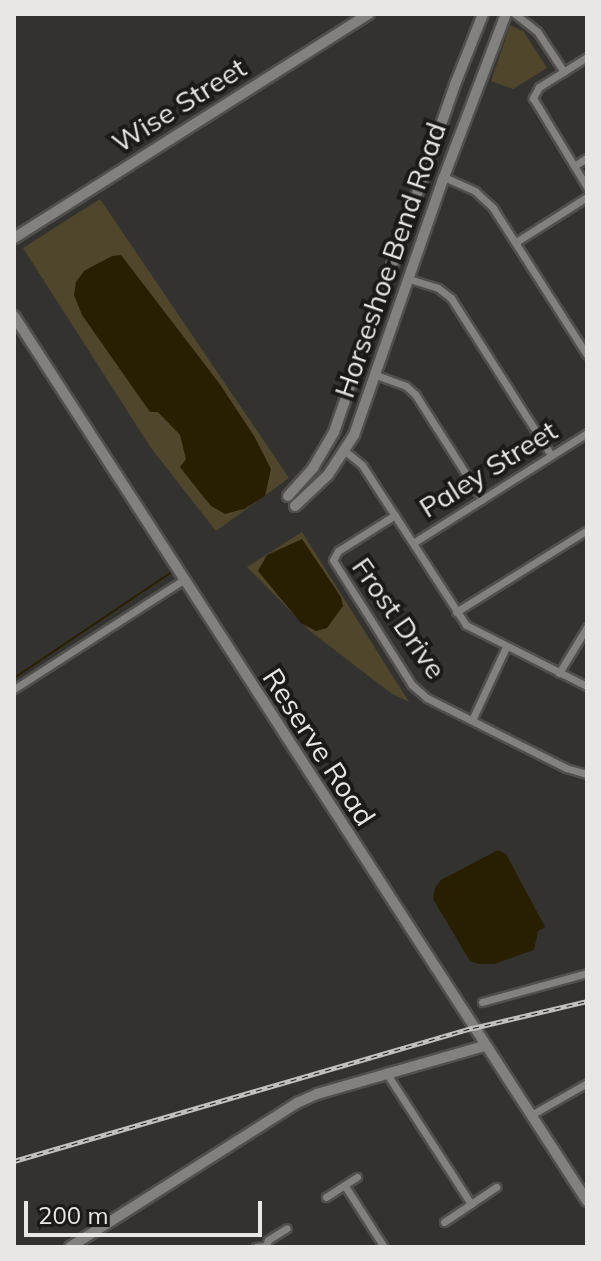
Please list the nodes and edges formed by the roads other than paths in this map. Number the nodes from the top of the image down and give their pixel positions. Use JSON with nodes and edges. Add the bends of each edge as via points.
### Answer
{"nodes":[{"id":1,"x":369,"y":14,"type":"edge"},
{"id":2,"x":483,"y":14,"type":"edge"},
{"id":3,"x":506,"y":14,"type":"edge"},
{"id":4,"x":515,"y":14,"type":"edge"},
{"id":5,"x":587,"y":57,"type":"edge"},
{"id":6,"x":564,"y":72,"type":"junction"},
{"id":7,"x":587,"y":158,"type":"edge"},
{"id":8,"x":574,"y":166,"type":"junction"},
{"id":9,"x":425,"y":170,"type":"junction"},
{"id":10,"x":444,"y":177,"type":"junction"},
{"id":11,"x":587,"y":187,"type":"edge"},
{"id":12,"x":587,"y":197,"type":"edge"},
{"id":13,"x":14,"y":238,"type":"edge"},
{"id":14,"x":516,"y":242,"type":"junction"},
{"id":15,"x":409,"y":279,"type":"junction"},
{"id":16,"x":14,"y":316,"type":"edge"},
{"id":17,"x":587,"y":355,"type":"edge"},
{"id":18,"x":357,"y":368,"type":"junction"},
{"id":19,"x":376,"y":375,"type":"junction"},
{"id":20,"x":587,"y":433,"type":"edge"},
{"id":21,"x":329,"y":442,"type":"junction"},
{"id":22,"x":345,"y":451,"type":"junction"},
{"id":23,"x":551,"y":455,"type":"junction"},
{"id":24,"x":288,"y":496,"type":"dead end"},
{"id":25,"x":482,"y":499,"type":"junction"},
{"id":26,"x":295,"y":506,"type":"dead end"},
{"id":27,"x":395,"y":515,"type":"junction"},
{"id":28,"x":587,"y":530,"type":"edge"},
{"id":29,"x":413,"y":543,"type":"junction"},
{"id":30,"x":183,"y":580,"type":"junction"},
{"id":31,"x":456,"y":612,"type":"junction"},
{"id":32,"x":587,"y":627,"type":"edge"},
{"id":33,"x":506,"y":647,"type":"junction"},
{"id":34,"x":559,"y":673,"type":"junction"},
{"id":35,"x":587,"y":686,"type":"edge"},
{"id":36,"x":14,"y":689,"type":"edge"},
{"id":37,"x":472,"y":720,"type":"junction"},
{"id":38,"x":587,"y":774,"type":"edge"},
{"id":39,"x":587,"y":973,"type":"edge"},
{"id":40,"x":482,"y":1002,"type":"dead end"},
{"id":41,"x":484,"y":1046,"type":"junction"},
{"id":42,"x":387,"y":1074,"type":"junction"},
{"id":43,"x":587,"y":1083,"type":"edge"},
{"id":44,"x":531,"y":1115,"type":"junction"},
{"id":45,"x":357,"y":1177,"type":"dead end"},
{"id":46,"x":345,"y":1186,"type":"junction"},
{"id":47,"x":496,"y":1187,"type":"dead end"},
{"id":48,"x":326,"y":1197,"type":"dead end"},
{"id":49,"x":587,"y":1201,"type":"edge"},
{"id":50,"x":471,"y":1204,"type":"junction"},
{"id":51,"x":444,"y":1222,"type":"dead end"},
{"id":52,"x":287,"y":1228,"type":"dead end"},
{"id":53,"x":268,"y":1246,"type":"edge"},
{"id":54,"x":70,"y":1247,"type":"edge"},
{"id":55,"x":256,"y":1247,"type":"edge"},
{"id":56,"x":384,"y":1247,"type":"edge"}],
"edges":[{"from":1,"to":13,"type":"street","name":"Wise Street"},
{"from":2,"to":9,"type":"street","name":"Horseshoe Bend Road"},
{"from":3,"to":10,"type":"street","name":"Horseshoe Bend Road"},
{"from":4,"to":6,"type":"street","via":[[537,31]]},
{"from":5,"to":6,"type":"street"},
{"from":6,"to":8,"type":"street","via":[[537,89],[533,98]]},
{"from":7,"to":8,"type":"street"},
{"from":8,"to":11,"type":"street"},
{"from":9,"to":10,"type":"street"},
{"from":9,"to":18,"type":"street","name":"Horseshoe Bend Road"},
{"from":10,"to":14,"type":"street","via":[[487,201]]},
{"from":10,"to":15,"type":"street","name":"Horseshoe Bend Road"},
{"from":12,"to":14,"type":"street"},
{"from":14,"to":17,"type":"street"},
{"from":15,"to":19,"type":"street","name":"Horseshoe Bend Road"},
{"from":15,"to":23,"type":"street","via":[[451,298]]},
{"from":16,"to":30,"type":"street","name":"Reserve Road"},
{"from":18,"to":19,"type":"street"},
{"from":18,"to":21,"type":"street","name":"Horseshoe Bend Road"},
{"from":19,"to":22,"type":"street","name":"Horseshoe Bend Road"},
{"from":19,"to":25,"type":"street","via":[[413,392]]},
{"from":20,"to":23,"type":"street","name":"Paley Street"},
{"from":21,"to":22,"type":"street"},
{"from":21,"to":24,"type":"street","name":"Horseshoe Bend Road"},
{"from":22,"to":26,"type":"street","name":"Horseshoe Bend Road"},
{"from":22,"to":27,"type":"street","via":[[362,465]]},
{"from":23,"to":25,"type":"street","name":"Paley Street"},
{"from":25,"to":29,"type":"street","name":"Paley Street"},
{"from":27,"to":29,"type":"street"},
{"from":27,"to":37,"type":"street","name":"Frost Drive","via":[[338,551],[334,562],[414,688]]},
{"from":28,"to":31,"type":"street"},
{"from":29,"to":31,"type":"street"},
{"from":30,"to":36,"type":"street"},
{"from":30,"to":41,"type":"street","name":"Reserve Road"},
{"from":31,"to":33,"type":"street","via":[[473,630]]},
{"from":32,"to":34,"type":"street"},
{"from":33,"to":34,"type":"street"},
{"from":33,"to":37,"type":"street"},
{"from":34,"to":35,"type":"street"},
{"from":37,"to":38,"type":"street","name":"Frost Drive"},
{"from":39,"to":40,"type":"street"},
{"from":41,"to":42,"type":"street"},
{"from":41,"to":44,"type":"street","name":"Reserve Road"},
{"from":42,"to":50,"type":"street"},
{"from":42,"to":54,"type":"street","via":[[317,1094],[286,1109]]},
{"from":43,"to":44,"type":"street"},
{"from":44,"to":49,"type":"street","name":"Reserve Road"},
{"from":45,"to":46,"type":"street"},
{"from":46,"to":48,"type":"street"},
{"from":46,"to":56,"type":"street"},
{"from":47,"to":50,"type":"street"},
{"from":50,"to":51,"type":"street"},
{"from":52,"to":53,"type":"street","via":[[268,1240]]},
{"from":53,"to":55,"type":"street"}]}
